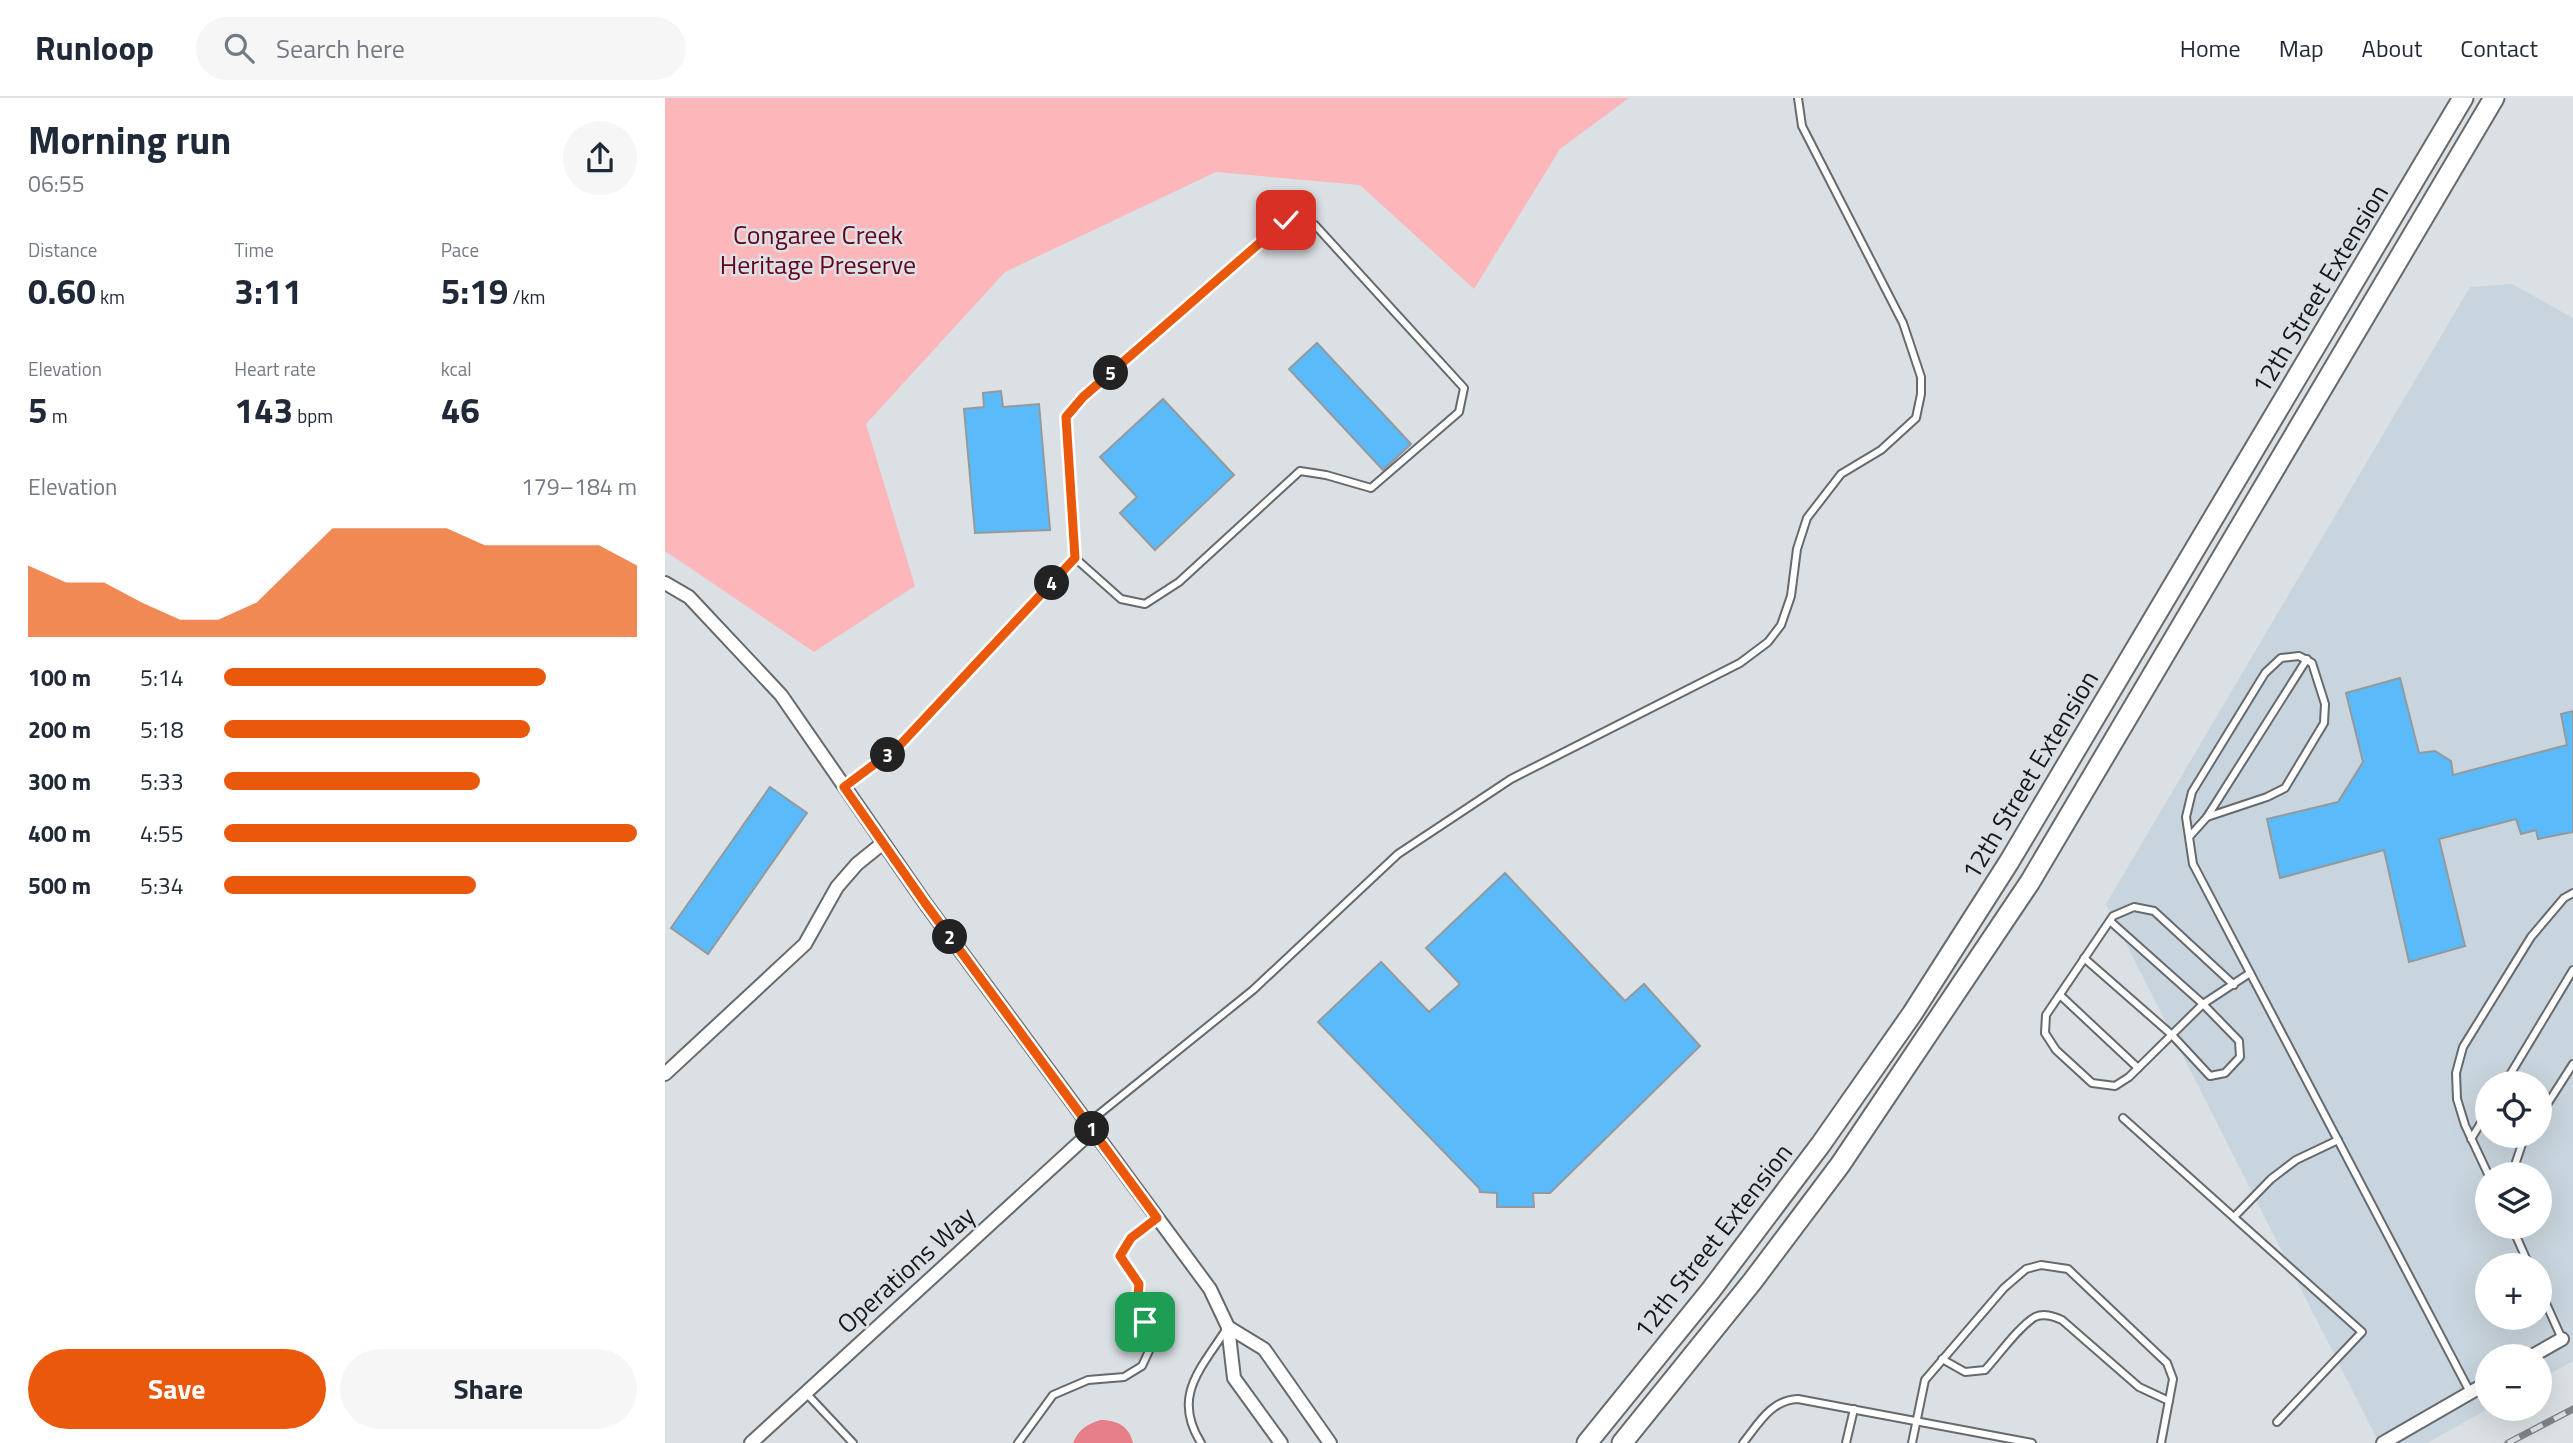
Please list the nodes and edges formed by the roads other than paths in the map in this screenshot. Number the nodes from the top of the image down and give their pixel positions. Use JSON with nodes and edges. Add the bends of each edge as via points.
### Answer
{"nodes":[{"id":1,"x":1798,"y":98,"type":"edge"},
{"id":2,"x":2463,"y":98,"type":"edge"},
{"id":3,"x":2494,"y":98,"type":"edge"},
{"id":4,"x":1075,"y":558,"type":"junction"},
{"id":5,"x":665,"y":583,"type":"edge"},
{"id":6,"x":2307,"y":659,"type":"junction"},
{"id":7,"x":844,"y":787,"type":"junction"},
{"id":8,"x":2207,"y":817,"type":"junction"},
{"id":9,"x":2190,"y":836,"type":"junction"},
{"id":10,"x":883,"y":843,"type":"junction"},
{"id":11,"x":2573,"y":893,"type":"edge"},
{"id":12,"x":2110,"y":921,"type":"junction"},
{"id":13,"x":2084,"y":958,"type":"junction"},
{"id":14,"x":2573,"y":970,"type":"edge"},
{"id":15,"x":2250,"y":972,"type":"junction"},
{"id":16,"x":2234,"y":985,"type":"junction"},
{"id":17,"x":2060,"y":995,"type":"junction"},
{"id":18,"x":2203,"y":1004,"type":"junction"},
{"id":19,"x":2172,"y":1035,"type":"junction"},
{"id":20,"x":2573,"y":1064,"type":"edge"},
{"id":21,"x":2138,"y":1068,"type":"junction"},
{"id":22,"x":2512,"y":1071,"type":"edge"},
{"id":23,"x":665,"y":1074,"type":"edge"},
{"id":24,"x":2552,"y":1097,"type":"edge"},
{"id":25,"x":2123,"y":1118,"type":"dead end"},
{"id":26,"x":1090,"y":1127,"type":"junction"},
{"id":27,"x":2475,"y":1132,"type":"edge"},
{"id":28,"x":2471,"y":1139,"type":"junction"},
{"id":29,"x":2338,"y":1140,"type":"junction"},
{"id":30,"x":2482,"y":1162,"type":"edge"},
{"id":31,"x":2234,"y":1217,"type":"junction"},
{"id":32,"x":1157,"y":1218,"type":"junction"},
{"id":33,"x":2552,"y":1317,"type":"edge"},
{"id":34,"x":1228,"y":1326,"type":"junction"},
{"id":35,"x":2562,"y":1339,"type":"joint"},
{"id":36,"x":2552,"y":1345,"type":"edge"},
{"id":37,"x":1942,"y":1359,"type":"junction"},
{"id":38,"x":2475,"y":1389,"type":"edge"},
{"id":39,"x":2470,"y":1392,"type":"junction"},
{"id":40,"x":806,"y":1393,"type":"junction"},
{"id":41,"x":2169,"y":1401,"type":"junction"},
{"id":42,"x":1854,"y":1409,"type":"junction"},
{"id":43,"x":1915,"y":1421,"type":"junction"},
{"id":44,"x":2277,"y":1422,"type":"dead end"},
{"id":45,"x":751,"y":1443,"type":"edge"},
{"id":46,"x":853,"y":1443,"type":"edge"},
{"id":47,"x":1018,"y":1443,"type":"edge"},
{"id":48,"x":1201,"y":1443,"type":"edge"},
{"id":49,"x":1281,"y":1443,"type":"edge"},
{"id":50,"x":1330,"y":1443,"type":"edge"},
{"id":51,"x":1587,"y":1443,"type":"edge"},
{"id":52,"x":1622,"y":1443,"type":"edge"},
{"id":53,"x":1743,"y":1443,"type":"edge"},
{"id":54,"x":1846,"y":1443,"type":"edge"},
{"id":55,"x":1912,"y":1443,"type":"edge"},
{"id":56,"x":2032,"y":1443,"type":"edge"},
{"id":57,"x":2161,"y":1443,"type":"edge"},
{"id":58,"x":2383,"y":1443,"type":"edge"}],
"edges":[{"from":1,"to":26,"type":"lane","via":[[1802,126],[1903,323],[1921,377],[1921,394],[1916,418],[1881,450],[1841,474],[1807,519],[1781,625],[1768,642],[1740,663],[1511,779],[1398,854],[1253,990]]},
{"from":2,"to":51,"type":"main road","name":"12th Street Extension","via":[[2016,850],[1912,1014],[1711,1290]]},
{"from":3,"to":52,"type":"main road","name":"12th Street Extension","via":[[2030,882],[1840,1165]]},
{"from":4,"to":4,"type":"lane","via":[[1066,417],[1083,397],[1286,220],[1315,225],[1464,387],[1459,412],[1371,488],[1300,471],[1179,582],[1145,604],[1121,599]]},
{"from":4,"to":7,"type":"lane","via":[[900,745]]},
{"from":5,"to":7,"type":"street","via":[[689,597],[762,673]]},
{"from":6,"to":8,"type":"lane"},
{"from":6,"to":8,"type":"lane","via":[[2325,704],[2325,723],[2285,788]]},
{"from":6,"to":9,"type":"lane","via":[[2281,658],[2265,673],[2192,792],[2186,817]]},
{"from":7,"to":10,"type":"street"},
{"from":8,"to":9,"type":"lane"},
{"from":9,"to":15,"type":"lane","via":[[2193,864]]},
{"from":10,"to":23,"type":"street","via":[[837,887],[805,944]]},
{"from":10,"to":26,"type":"street"},
{"from":11,"to":28,"type":"lane","via":[[2531,937],[2463,1047],[2456,1073],[2457,1099]]},
{"from":12,"to":13,"type":"lane"},
{"from":12,"to":16,"type":"lane","via":[[2134,907],[2154,911]]},
{"from":12,"to":18,"type":"lane"},
{"from":13,"to":17,"type":"lane"},
{"from":13,"to":19,"type":"lane"},
{"from":14,"to":22,"type":"lane"},
{"from":15,"to":16,"type":"lane"},
{"from":15,"to":29,"type":"lane"},
{"from":16,"to":18,"type":"lane"},
{"from":17,"to":21,"type":"lane"},
{"from":17,"to":21,"type":"lane","via":[[2046,1015],[2045,1033],[2056,1050],[2092,1083],[2115,1086]]},
{"from":18,"to":19,"type":"lane"},
{"from":18,"to":19,"type":"lane","via":[[2239,1041],[2240,1057],[2225,1073],[2210,1076]]},
{"from":19,"to":21,"type":"lane"},
{"from":20,"to":24,"type":"lane"},
{"from":25,"to":31,"type":"lane"},
{"from":26,"to":32,"type":"street"},
{"from":26,"to":40,"type":"street","name":"Operations Way"},
{"from":27,"to":28,"type":"lane"},
{"from":28,"to":30,"type":"lane"},
{"from":29,"to":31,"type":"lane","via":[[2288,1166]]},
{"from":29,"to":39,"type":"lane"},
{"from":31,"to":44,"type":"lane","via":[[2362,1332]]},
{"from":32,"to":34,"type":"street","via":[[1210,1289]]},
{"from":32,"to":47,"type":"lane","via":[[1131,1238],[1120,1256],[1139,1284],[1137,1308],[1155,1338],[1142,1366],[1124,1377],[1088,1380],[1053,1395]]},
{"from":33,"to":35,"type":"lane"},
{"from":34,"to":48,"type":"lane","via":[[1189,1388],[1188,1417]]},
{"from":34,"to":49,"type":"street","via":[[1234,1378]]},
{"from":34,"to":50,"type":"street","via":[[1264,1349]]},
{"from":35,"to":36,"type":"street"},
{"from":37,"to":41,"type":"lane","via":[[1965,1372],[1985,1370],[2028,1322],[2052,1315],[2139,1387]]},
{"from":37,"to":41,"type":"lane","via":[[2026,1269],[2053,1265],[2068,1269],[2158,1352],[2171,1370]]},
{"from":37,"to":43,"type":"lane","via":[[1924,1380]]},
{"from":38,"to":39,"type":"street"},
{"from":39,"to":58,"type":"street"},
{"from":40,"to":45,"type":"street","name":"Operations Way"},
{"from":40,"to":46,"type":"lane"},
{"from":41,"to":57,"type":"lane"},
{"from":42,"to":43,"type":"lane"},
{"from":42,"to":53,"type":"lane","via":[[1787,1399],[1772,1407]]},
{"from":42,"to":54,"type":"lane"},
{"from":43,"to":55,"type":"lane"},
{"from":43,"to":56,"type":"lane"}]}
